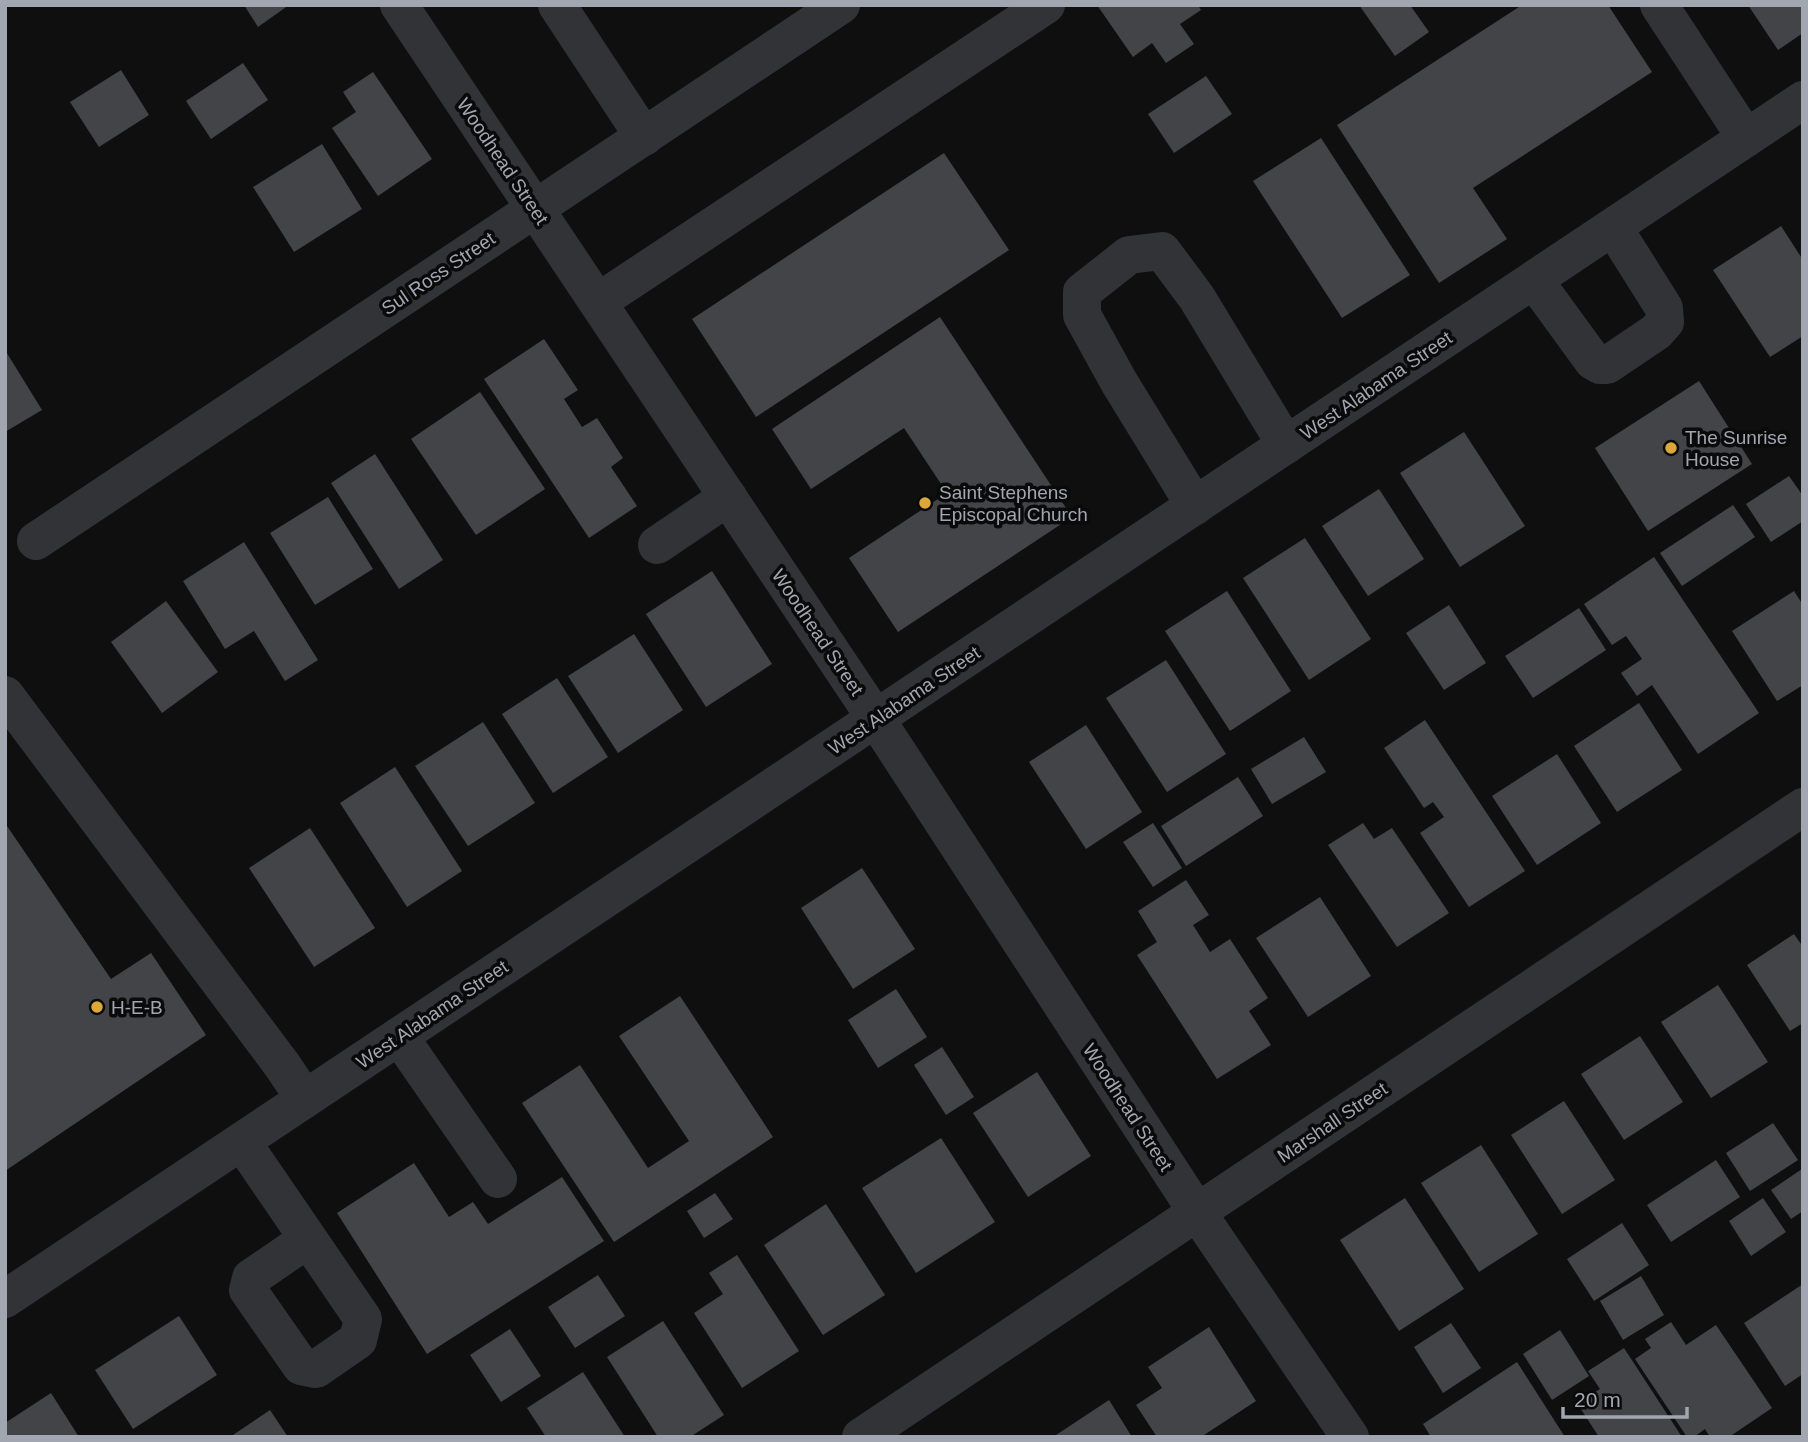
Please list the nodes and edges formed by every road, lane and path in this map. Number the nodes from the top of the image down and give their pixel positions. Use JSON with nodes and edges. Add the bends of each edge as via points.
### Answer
{"nodes":[{"id":1,"x":399,"y":5,"type":"edge"},
{"id":2,"x":557,"y":5,"type":"edge"},
{"id":3,"x":841,"y":5,"type":"edge"},
{"id":4,"x":1046,"y":5,"type":"edge"},
{"id":5,"x":1659,"y":5,"type":"edge"},
{"id":6,"x":1803,"y":100,"type":"edge"},
{"id":7,"x":644,"y":136,"type":"junction"},
{"id":8,"x":1746,"y":138,"type":"junction"},
{"id":9,"x":535,"y":209,"type":"junction"},
{"id":10,"x":1613,"y":227,"type":"junction"},
{"id":11,"x":1534,"y":280,"type":"junction"},
{"id":12,"x":598,"y":302,"type":"junction"},
{"id":13,"x":1286,"y":445,"type":"junction"},
{"id":14,"x":728,"y":497,"type":"junction"},
{"id":15,"x":1195,"y":506,"type":"junction"},
{"id":16,"x":36,"y":541,"type":"dead end"},
{"id":17,"x":657,"y":545,"type":"dead end"},
{"id":18,"x":5,"y":695,"type":"edge"},
{"id":19,"x":876,"y":719,"type":"junction"},
{"id":20,"x":1803,"y":807,"type":"edge"},
{"id":21,"x":399,"y":1037,"type":"junction"},
{"id":22,"x":305,"y":1099,"type":"junction"},
{"id":23,"x":242,"y":1142,"type":"junction"},
{"id":24,"x":498,"y":1180,"type":"dead end"},
{"id":25,"x":1197,"y":1212,"type":"junction"},
{"id":26,"x":308,"y":1239,"type":"dead end"},
{"id":27,"x":5,"y":1299,"type":"edge"},
{"id":28,"x":861,"y":1437,"type":"edge"},
{"id":29,"x":1350,"y":1437,"type":"edge"}],
"edges":[{"from":1,"to":9,"type":"street","name":"Woodhead Street"},
{"from":2,"to":7,"type":"street"},
{"from":3,"to":7,"type":"street","name":"Sul Ross Street"},
{"from":4,"to":12,"type":"street"},
{"from":5,"to":8,"type":"street"},
{"from":6,"to":8,"type":"street","name":"West Alabama Street"},
{"from":7,"to":9,"type":"street","name":"Sul Ross Street"},
{"from":8,"to":10,"type":"street","name":"West Alabama Street"},
{"from":9,"to":12,"type":"street","name":"Woodhead Street"},
{"from":9,"to":16,"type":"street","name":"Sul Ross Street"},
{"from":10,"to":11,"type":"street","name":"West Alabama Street"},
{"from":10,"to":11,"type":"street","via":[[1664,308],[1665,322],[1607,365],[1593,361]]},
{"from":11,"to":13,"type":"street","name":"West Alabama Street"},
{"from":12,"to":14,"type":"street","name":"Woodhead Street"},
{"from":13,"to":15,"type":"street","name":"West Alabama Street"},
{"from":13,"to":15,"type":"street","via":[[1197,298],[1162,251],[1129,255],[1082,292],[1082,315]]},
{"from":14,"to":17,"type":"street"},
{"from":14,"to":19,"type":"street","name":"Woodhead Street"},
{"from":15,"to":19,"type":"street","name":"West Alabama Street"},
{"from":18,"to":22,"type":"street"},
{"from":19,"to":21,"type":"street","name":"West Alabama Street"},
{"from":19,"to":25,"type":"street","name":"Woodhead Street"},
{"from":20,"to":25,"type":"street","name":"Marshall Street"},
{"from":21,"to":22,"type":"street","name":"West Alabama Street"},
{"from":21,"to":24,"type":"street"},
{"from":22,"to":23,"type":"street","name":"West Alabama Street"},
{"from":23,"to":26,"type":"street"},
{"from":23,"to":27,"type":"street","name":"West Alabama Street"},
{"from":25,"to":28,"type":"street","name":"Marshall Street"},
{"from":25,"to":29,"type":"street","name":"Woodhead Street"}]}
